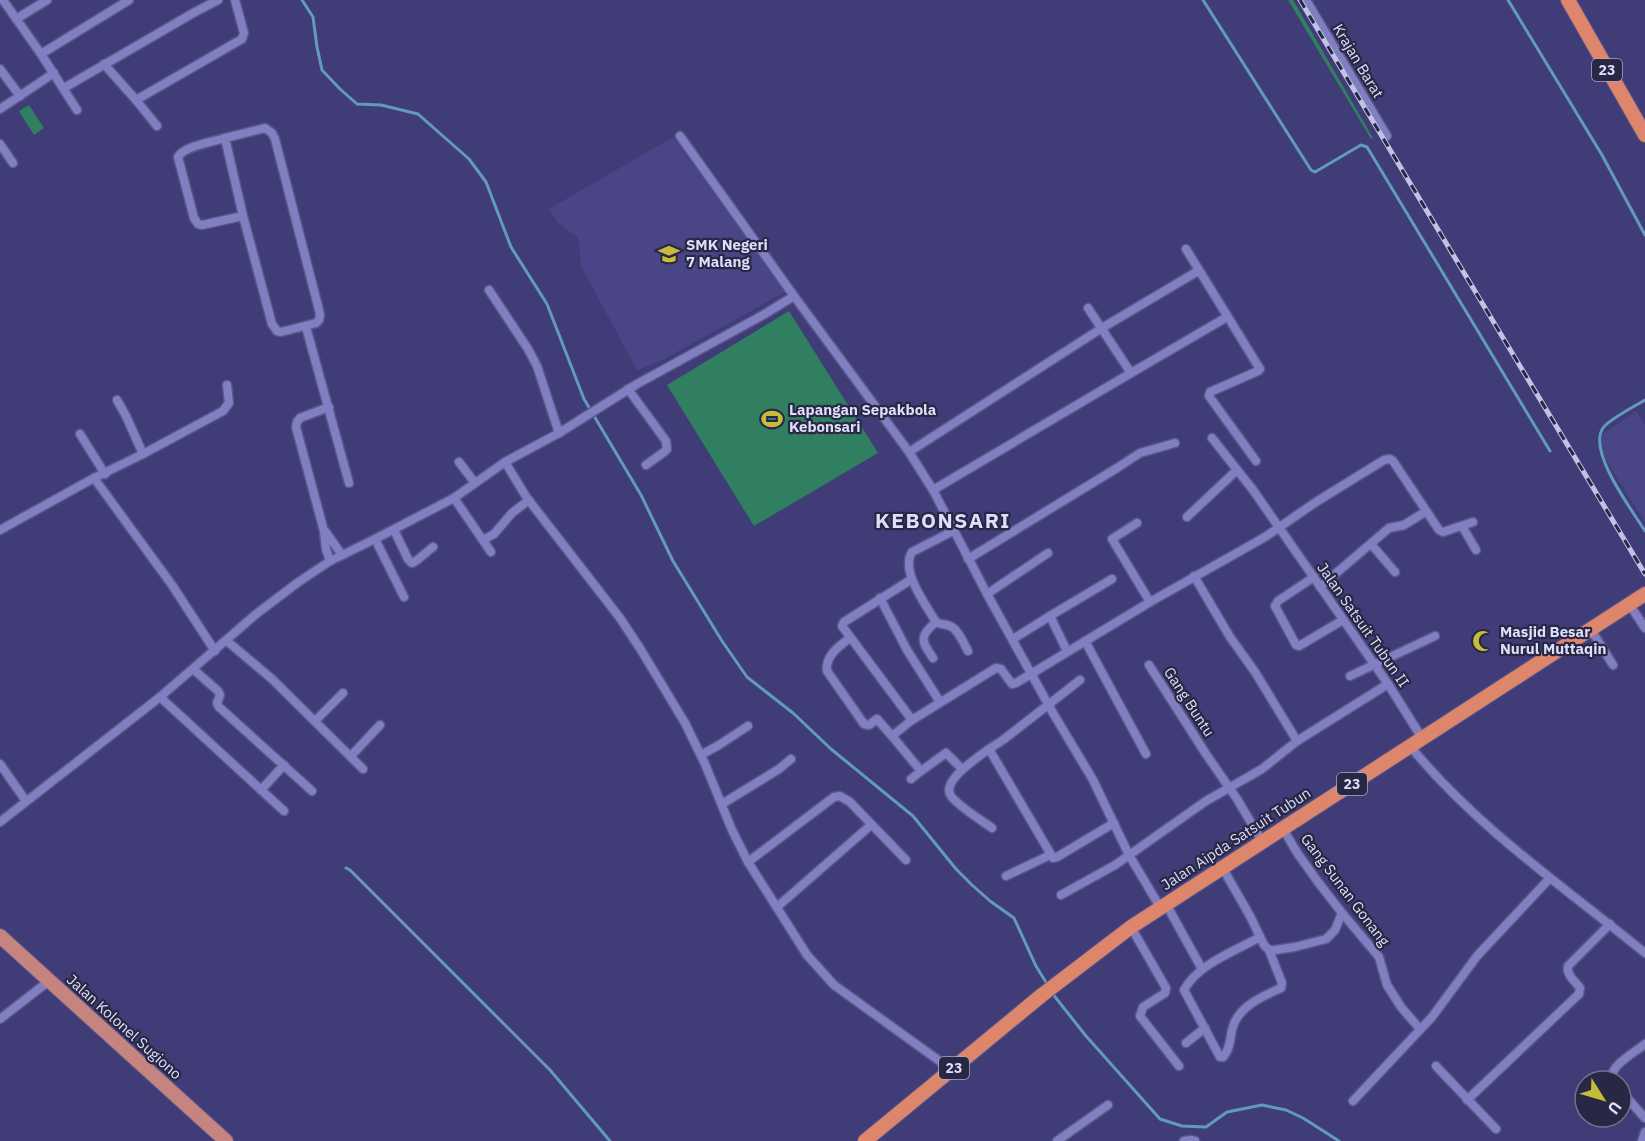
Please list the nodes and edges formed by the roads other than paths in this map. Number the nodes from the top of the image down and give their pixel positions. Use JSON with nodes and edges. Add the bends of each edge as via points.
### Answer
{"nodes":[{"id":1,"x":3,"y":0,"type":"edge"},
{"id":2,"x":48,"y":0,"type":"edge"},
{"id":3,"x":129,"y":0,"type":"edge"},
{"id":4,"x":218,"y":0,"type":"edge"},
{"id":5,"x":235,"y":0,"type":"edge"},
{"id":6,"x":1306,"y":0,"type":"edge"},
{"id":7,"x":1573,"y":2,"type":"edge"},
{"id":8,"x":16,"y":19,"type":"junction"},
{"id":9,"x":41,"y":54,"type":"junction"},
{"id":10,"x":104,"y":64,"type":"junction"},
{"id":11,"x":0,"y":69,"type":"edge"},
{"id":12,"x":54,"y":73,"type":"junction"},
{"id":13,"x":64,"y":88,"type":"junction"},
{"id":14,"x":20,"y":96,"type":"junction"},
{"id":15,"x":136,"y":100,"type":"junction"},
{"id":16,"x":0,"y":109,"type":"edge"},
{"id":17,"x":77,"y":110,"type":"dead end"},
{"id":18,"x":157,"y":126,"type":"dead end"},
{"id":19,"x":1645,"y":135,"type":"edge"},
{"id":20,"x":680,"y":136,"type":"dead end"},
{"id":21,"x":1387,"y":136,"type":"dead end"},
{"id":22,"x":225,"y":138,"type":"junction"},
{"id":23,"x":0,"y":144,"type":"edge"},
{"id":24,"x":13,"y":163,"type":"dead end"},
{"id":25,"x":243,"y":216,"type":"junction"},
{"id":26,"x":1186,"y":249,"type":"dead end"},
{"id":27,"x":1198,"y":271,"type":"junction"},
{"id":28,"x":489,"y":291,"type":"dead end"},
{"id":29,"x":794,"y":296,"type":"junction"},
{"id":30,"x":1088,"y":308,"type":"dead end"},
{"id":31,"x":1227,"y":316,"type":"junction"},
{"id":32,"x":306,"y":327,"type":"junction"},
{"id":33,"x":1102,"y":328,"type":"junction"},
{"id":34,"x":1131,"y":373,"type":"junction"},
{"id":35,"x":227,"y":385,"type":"dead end"},
{"id":36,"x":628,"y":388,"type":"junction"},
{"id":37,"x":117,"y":400,"type":"dead end"},
{"id":38,"x":329,"y":407,"type":"junction"},
{"id":39,"x":559,"y":433,"type":"junction"},
{"id":40,"x":80,"y":434,"type":"dead end"},
{"id":41,"x":1212,"y":438,"type":"dead end"},
{"id":42,"x":1175,"y":443,"type":"dead end"},
{"id":43,"x":909,"y":452,"type":"junction"},
{"id":44,"x":143,"y":454,"type":"junction"},
{"id":45,"x":1257,"y":461,"type":"dead end"},
{"id":46,"x":459,"y":462,"type":"dead end"},
{"id":47,"x":505,"y":462,"type":"junction"},
{"id":48,"x":646,"y":465,"type":"dead end"},
{"id":49,"x":1237,"y":470,"type":"junction"},
{"id":50,"x":105,"y":474,"type":"junction"},
{"id":51,"x":94,"y":478,"type":"junction"},
{"id":52,"x":349,"y":483,"type":"dead end"},
{"id":53,"x":475,"y":483,"type":"junction"},
{"id":54,"x":933,"y":490,"type":"junction"},
{"id":55,"x":454,"y":498,"type":"junction"},
{"id":56,"x":529,"y":500,"type":"junction"},
{"id":57,"x":1425,"y":512,"type":"junction"},
{"id":58,"x":1187,"y":517,"type":"dead end"},
{"id":59,"x":1473,"y":522,"type":"dead end"},
{"id":60,"x":1137,"y":523,"type":"dead end"},
{"id":61,"x":1462,"y":526,"type":"junction"},
{"id":62,"x":1279,"y":527,"type":"junction"},
{"id":63,"x":0,"y":530,"type":"edge"},
{"id":64,"x":394,"y":530,"type":"junction"},
{"id":65,"x":955,"y":530,"type":"junction"},
{"id":66,"x":324,"y":531,"type":"junction"},
{"id":67,"x":375,"y":539,"type":"junction"},
{"id":68,"x":483,"y":540,"type":"junction"},
{"id":69,"x":1371,"y":544,"type":"junction"},
{"id":70,"x":433,"y":547,"type":"dead end"},
{"id":71,"x":1476,"y":550,"type":"dead end"},
{"id":72,"x":491,"y":552,"type":"dead end"},
{"id":73,"x":1048,"y":553,"type":"dead end"},
{"id":74,"x":342,"y":555,"type":"junction"},
{"id":75,"x":968,"y":559,"type":"junction"},
{"id":76,"x":330,"y":561,"type":"junction"},
{"id":77,"x":1395,"y":572,"type":"dead end"},
{"id":78,"x":1194,"y":576,"type":"junction"},
{"id":79,"x":1314,"y":578,"type":"junction"},
{"id":80,"x":912,"y":579,"type":"junction"},
{"id":81,"x":1112,"y":579,"type":"dead end"},
{"id":82,"x":1320,"y":587,"type":"junction"},
{"id":83,"x":987,"y":594,"type":"junction"},
{"id":84,"x":1645,"y":595,"type":"edge"},
{"id":85,"x":404,"y":597,"type":"dead end"},
{"id":86,"x":880,"y":598,"type":"junction"},
{"id":87,"x":1149,"y":602,"type":"junction"},
{"id":88,"x":1629,"y":604,"type":"junction"},
{"id":89,"x":1050,"y":616,"type":"junction"},
{"id":90,"x":1343,"y":620,"type":"junction"},
{"id":91,"x":936,"y":622,"type":"junction"},
{"id":92,"x":1590,"y":628,"type":"junction"},
{"id":93,"x":1645,"y":628,"type":"edge"},
{"id":94,"x":1435,"y":636,"type":"dead end"},
{"id":95,"x":850,"y":638,"type":"junction"},
{"id":96,"x":1013,"y":639,"type":"junction"},
{"id":97,"x":226,"y":640,"type":"junction"},
{"id":98,"x":1084,"y":640,"type":"junction"},
{"id":99,"x":215,"y":651,"type":"junction"},
{"id":100,"x":968,"y":651,"type":"dead end"},
{"id":101,"x":1067,"y":651,"type":"junction"},
{"id":102,"x":933,"y":658,"type":"dead end"},
{"id":103,"x":1149,"y":665,"type":"dead end"},
{"id":104,"x":1375,"y":665,"type":"junction"},
{"id":105,"x":1613,"y":665,"type":"dead end"},
{"id":106,"x":193,"y":669,"type":"junction"},
{"id":107,"x":1032,"y":673,"type":"junction"},
{"id":108,"x":1350,"y":676,"type":"dead end"},
{"id":109,"x":1080,"y":680,"type":"dead end"},
{"id":110,"x":1388,"y":684,"type":"junction"},
{"id":111,"x":343,"y":693,"type":"dead end"},
{"id":112,"x":160,"y":697,"type":"junction"},
{"id":113,"x":940,"y":702,"type":"junction"},
{"id":114,"x":1049,"y":705,"type":"junction"},
{"id":115,"x":912,"y":720,"type":"junction"},
{"id":116,"x":315,"y":721,"type":"junction"},
{"id":117,"x":380,"y":725,"type":"dead end"},
{"id":118,"x":748,"y":726,"type":"dead end"},
{"id":119,"x":891,"y":736,"type":"junction"},
{"id":120,"x":1422,"y":738,"type":"junction"},
{"id":121,"x":1297,"y":741,"type":"junction"},
{"id":122,"x":1410,"y":746,"type":"junction"},
{"id":123,"x":989,"y":749,"type":"junction"},
{"id":124,"x":1146,"y":754,"type":"dead end"},
{"id":125,"x":701,"y":755,"type":"junction"},
{"id":126,"x":351,"y":756,"type":"junction"},
{"id":127,"x":791,"y":759,"type":"dead end"},
{"id":128,"x":0,"y":764,"type":"edge"},
{"id":129,"x":284,"y":765,"type":"junction"},
{"id":130,"x":363,"y":769,"type":"dead end"},
{"id":131,"x":962,"y":769,"type":"junction"},
{"id":132,"x":921,"y":771,"type":"junction"},
{"id":133,"x":911,"y":779,"type":"dead end"},
{"id":134,"x":1230,"y":788,"type":"junction"},
{"id":135,"x":261,"y":790,"type":"junction"},
{"id":136,"x":312,"y":791,"type":"dead end"},
{"id":137,"x":26,"y":801,"type":"junction"},
{"id":138,"x":722,"y":804,"type":"junction"},
{"id":139,"x":284,"y":811,"type":"dead end"},
{"id":140,"x":0,"y":822,"type":"edge"},
{"id":141,"x":1114,"y":823,"type":"junction"},
{"id":142,"x":871,"y":825,"type":"junction"},
{"id":143,"x":992,"y":828,"type":"dead end"},
{"id":144,"x":1283,"y":829,"type":"junction"},
{"id":145,"x":1262,"y":841,"type":"junction"},
{"id":146,"x":1050,"y":855,"type":"junction"},
{"id":147,"x":1129,"y":855,"type":"junction"},
{"id":148,"x":906,"y":860,"type":"dead end"},
{"id":149,"x":748,"y":862,"type":"junction"},
{"id":150,"x":1222,"y":867,"type":"junction"},
{"id":151,"x":1006,"y":876,"type":"dead end"},
{"id":152,"x":1550,"y":878,"type":"junction"},
{"id":153,"x":1061,"y":895,"type":"dead end"},
{"id":154,"x":1163,"y":906,"type":"junction"},
{"id":155,"x":777,"y":907,"type":"junction"},
{"id":156,"x":1342,"y":913,"type":"junction"},
{"id":157,"x":1610,"y":924,"type":"junction"},
{"id":158,"x":1131,"y":927,"type":"junction"},
{"id":159,"x":1260,"y":937,"type":"junction"},
{"id":160,"x":2,"y":942,"type":"edge"},
{"id":161,"x":1269,"y":950,"type":"junction"},
{"id":162,"x":1645,"y":953,"type":"edge"},
{"id":163,"x":1202,"y":969,"type":"junction"},
{"id":164,"x":49,"y":981,"type":"junction"},
{"id":165,"x":0,"y":1019,"type":"edge"},
{"id":166,"x":1206,"y":1028,"type":"junction"},
{"id":167,"x":1420,"y":1029,"type":"junction"},
{"id":168,"x":1186,"y":1042,"type":"dead end"},
{"id":169,"x":1645,"y":1044,"type":"edge"},
{"id":170,"x":1179,"y":1066,"type":"dead end"},
{"id":171,"x":1436,"y":1066,"type":"dead end"},
{"id":172,"x":1613,"y":1069,"type":"edge"},
{"id":173,"x":952,"y":1070,"type":"junction"},
{"id":174,"x":1467,"y":1100,"type":"junction"},
{"id":175,"x":1353,"y":1101,"type":"dead end"},
{"id":176,"x":1633,"y":1104,"type":"edge"},
{"id":177,"x":1107,"y":1105,"type":"dead end"},
{"id":178,"x":1645,"y":1118,"type":"edge"},
{"id":179,"x":1496,"y":1128,"type":"dead end"},
{"id":180,"x":1645,"y":1132,"type":"edge"},
{"id":181,"x":226,"y":1141,"type":"edge"},
{"id":182,"x":865,"y":1141,"type":"edge"},
{"id":183,"x":1057,"y":1141,"type":"edge"},
{"id":184,"x":1184,"y":1141,"type":"edge"},
{"id":185,"x":1194,"y":1141,"type":"edge"},
{"id":186,"x":1641,"y":1141,"type":"edge"}],
"edges":[{"from":1,"to":8,"type":"street"},
{"from":2,"to":8,"type":"street"},
{"from":3,"to":9,"type":"street"},
{"from":4,"to":10,"type":"street"},
{"from":5,"to":15,"type":"street","via":[[244,33],[242,39]]},
{"from":6,"to":21,"type":"street","name":"Krajan Barat"},
{"from":7,"to":19,"type":"highway","number":"23"},
{"from":8,"to":9,"type":"street"},
{"from":9,"to":12,"type":"street"},
{"from":10,"to":13,"type":"street"},
{"from":10,"to":15,"type":"street"},
{"from":11,"to":14,"type":"street"},
{"from":12,"to":13,"type":"street"},
{"from":12,"to":14,"type":"street"},
{"from":13,"to":17,"type":"street"},
{"from":14,"to":16,"type":"street"},
{"from":15,"to":18,"type":"street"},
{"from":20,"to":29,"type":"street"},
{"from":22,"to":25,"type":"street"},
{"from":22,"to":25,"type":"street","via":[[185,150],[178,158],[198,224]]},
{"from":22,"to":32,"type":"street","via":[[265,128],[272,133],[320,314],[316,323]]},
{"from":23,"to":24,"type":"street"},
{"from":25,"to":32,"type":"street","via":[[274,329],[281,332]]},
{"from":26,"to":27,"type":"street"},
{"from":27,"to":31,"type":"street"},
{"from":27,"to":33,"type":"street"},
{"from":28,"to":39,"type":"street","via":[[537,366]]},
{"from":29,"to":36,"type":"street"},
{"from":29,"to":43,"type":"street"},
{"from":30,"to":33,"type":"street"},
{"from":31,"to":34,"type":"street"},
{"from":31,"to":45,"type":"street","via":[[1259,370],[1210,392],[1209,396]]},
{"from":32,"to":38,"type":"street"},
{"from":33,"to":34,"type":"street"},
{"from":33,"to":43,"type":"street"},
{"from":34,"to":54,"type":"street"},
{"from":35,"to":44,"type":"street","via":[[229,403],[223,411]]},
{"from":36,"to":39,"type":"street"},
{"from":36,"to":48,"type":"street","via":[[666,441],[667,449]]},
{"from":37,"to":44,"type":"street"},
{"from":38,"to":52,"type":"street"},
{"from":38,"to":66,"type":"street","via":[[300,418],[296,427]]},
{"from":39,"to":47,"type":"street"},
{"from":40,"to":50,"type":"street"},
{"from":41,"to":49,"type":"street","name":"Jalan Satsuit Tubun II"},
{"from":42,"to":75,"type":"street","via":[[1136,455]]},
{"from":43,"to":54,"type":"street"},
{"from":44,"to":50,"type":"street"},
{"from":46,"to":53,"type":"street"},
{"from":47,"to":53,"type":"street"},
{"from":47,"to":56,"type":"street"},
{"from":49,"to":58,"type":"street"},
{"from":49,"to":62,"type":"street","name":"Jalan Satsuit Tubun II"},
{"from":50,"to":51,"type":"street"},
{"from":51,"to":63,"type":"street"},
{"from":51,"to":99,"type":"street"},
{"from":53,"to":55,"type":"street"},
{"from":54,"to":65,"type":"street"},
{"from":55,"to":64,"type":"street"},
{"from":55,"to":68,"type":"street"},
{"from":56,"to":68,"type":"street"},
{"from":56,"to":125,"type":"street","via":[[620,618]]},
{"from":57,"to":61,"type":"street","via":[[1443,532]]},
{"from":57,"to":62,"type":"street","via":[[1393,461],[1387,459]]},
{"from":57,"to":69,"type":"street","via":[[1404,525],[1389,528]]},
{"from":59,"to":61,"type":"street"},
{"from":60,"to":87,"type":"street","via":[[1112,539]]},
{"from":61,"to":71,"type":"street"},
{"from":62,"to":78,"type":"street"},
{"from":62,"to":79,"type":"street","name":"Jalan Satsuit Tubun II"},
{"from":64,"to":67,"type":"street"},
{"from":64,"to":70,"type":"street","via":[[412,563]]},
{"from":65,"to":75,"type":"street"},
{"from":65,"to":80,"type":"street","via":[[912,552],[908,563]]},
{"from":66,"to":74,"type":"street"},
{"from":66,"to":76,"type":"street"},
{"from":67,"to":74,"type":"street"},
{"from":67,"to":85,"type":"street"},
{"from":68,"to":72,"type":"street"},
{"from":69,"to":77,"type":"street"},
{"from":69,"to":82,"type":"street"},
{"from":73,"to":83,"type":"street"},
{"from":74,"to":76,"type":"street"},
{"from":75,"to":83,"type":"street"},
{"from":76,"to":97,"type":"street"},
{"from":78,"to":87,"type":"street"},
{"from":78,"to":121,"type":"street"},
{"from":79,"to":82,"type":"street","name":"Jalan Satsuit Tubun II"},
{"from":79,"to":90,"type":"street","via":[[1275,604],[1295,644],[1299,646]]},
{"from":80,"to":86,"type":"street"},
{"from":80,"to":91,"type":"street"},
{"from":81,"to":89,"type":"street"},
{"from":82,"to":90,"type":"street","name":"Jalan Satsuit Tubun II"},
{"from":83,"to":96,"type":"street"},
{"from":84,"to":88,"type":"highway","name":"Jalan Aipda Satsuit Tubun","number":"23"},
{"from":86,"to":95,"type":"street","via":[[844,622],[842,626]]},
{"from":86,"to":113,"type":"street"},
{"from":87,"to":98,"type":"street"},
{"from":88,"to":92,"type":"highway","name":"Jalan Aipda Satsuit Tubun","number":"23"},
{"from":88,"to":93,"type":"street"},
{"from":89,"to":96,"type":"street"},
{"from":89,"to":101,"type":"street"},
{"from":90,"to":104,"type":"street","name":"Jalan Satsuit Tubun II"},
{"from":91,"to":100,"type":"street","via":[[954,628]]},
{"from":91,"to":102,"type":"street","via":[[923,639]]},
{"from":92,"to":105,"type":"street"},
{"from":92,"to":120,"type":"highway","name":"Jalan Aipda Satsuit Tubun","number":"23"},
{"from":94,"to":104,"type":"street"},
{"from":95,"to":115,"type":"street"},
{"from":95,"to":119,"type":"street","via":[[830,657],[827,670],[864,723],[868,725],[877,719]]},
{"from":96,"to":107,"type":"street"},
{"from":97,"to":99,"type":"street"},
{"from":97,"to":116,"type":"street"},
{"from":98,"to":101,"type":"street"},
{"from":98,"to":124,"type":"street"},
{"from":99,"to":106,"type":"street"},
{"from":101,"to":107,"type":"street"},
{"from":103,"to":134,"type":"street","name":"Gang Buntu"},
{"from":104,"to":108,"type":"street"},
{"from":104,"to":110,"type":"street","name":"Jalan Satsuit Tubun II"},
{"from":106,"to":112,"type":"street"},
{"from":106,"to":129,"type":"street","via":[[218,691],[219,707]]},
{"from":107,"to":113,"type":"street","via":[[1013,685],[998,668]]},
{"from":107,"to":114,"type":"street"},
{"from":109,"to":114,"type":"street"},
{"from":110,"to":120,"type":"street","name":"Jalan Satsuit Tubun II"},
{"from":110,"to":121,"type":"street"},
{"from":111,"to":116,"type":"street"},
{"from":112,"to":135,"type":"street"},
{"from":112,"to":137,"type":"street"},
{"from":113,"to":115,"type":"street"},
{"from":114,"to":123,"type":"street"},
{"from":114,"to":141,"type":"street"},
{"from":115,"to":119,"type":"street"},
{"from":116,"to":126,"type":"street"},
{"from":117,"to":126,"type":"street"},
{"from":118,"to":125,"type":"street"},
{"from":119,"to":132,"type":"street"},
{"from":120,"to":122,"type":"highway","name":"Jalan Aipda Satsuit Tubun","number":"23"},
{"from":121,"to":134,"type":"street"},
{"from":122,"to":144,"type":"highway","name":"Jalan Aipda Satsuit Tubun","number":"23"},
{"from":122,"to":152,"type":"street","via":[[1469,808]]},
{"from":123,"to":131,"type":"street"},
{"from":123,"to":146,"type":"street"},
{"from":125,"to":138,"type":"street"},
{"from":126,"to":130,"type":"street"},
{"from":127,"to":138,"type":"street"},
{"from":128,"to":137,"type":"street"},
{"from":129,"to":135,"type":"street"},
{"from":129,"to":136,"type":"street"},
{"from":131,"to":132,"type":"street","via":[[946,753]]},
{"from":131,"to":143,"type":"street","via":[[950,787],[950,796]]},
{"from":132,"to":133,"type":"street"},
{"from":134,"to":145,"type":"street","name":"Gang Buntu"},
{"from":134,"to":147,"type":"street"},
{"from":135,"to":139,"type":"street"},
{"from":137,"to":140,"type":"street"},
{"from":138,"to":149,"type":"street"},
{"from":141,"to":146,"type":"street","via":[[1057,857]]},
{"from":141,"to":147,"type":"street"},
{"from":142,"to":148,"type":"street"},
{"from":142,"to":149,"type":"street","via":[[850,802],[834,797]]},
{"from":142,"to":155,"type":"street"},
{"from":144,"to":145,"type":"highway","name":"Jalan Aipda Satsuit Tubun","number":"23"},
{"from":144,"to":156,"type":"street","name":"Gang Sunan Gonang"},
{"from":145,"to":150,"type":"highway","name":"Jalan Aipda Satsuit Tubun","number":"23"},
{"from":146,"to":151,"type":"street"},
{"from":147,"to":153,"type":"street"},
{"from":147,"to":154,"type":"street"},
{"from":149,"to":155,"type":"street"},
{"from":150,"to":154,"type":"highway","name":"Jalan Aipda Satsuit Tubun","number":"23"},
{"from":150,"to":159,"type":"street"},
{"from":152,"to":157,"type":"street"},
{"from":152,"to":167,"type":"street","via":[[1477,956]]},
{"from":154,"to":158,"type":"highway","name":"Jalan Aipda Satsuit Tubun","number":"23"},
{"from":154,"to":163,"type":"street"},
{"from":155,"to":173,"type":"street","via":[[807,955],[834,985]]},
{"from":156,"to":161,"type":"street","via":[[1326,939]]},
{"from":156,"to":167,"type":"street","name":"Gang Sunan Gonang","via":[[1379,957],[1387,985]]},
{"from":157,"to":162,"type":"street"},
{"from":157,"to":174,"type":"street","via":[[1568,966],[1580,988],[1579,994]]},
{"from":158,"to":170,"type":"street","via":[[1166,988],[1165,993],[1143,1007],[1140,1016]]},
{"from":158,"to":173,"type":"highway","name":"Jalan Aipda Satsuit Tubun","number":"23"},
{"from":159,"to":161,"type":"street"},
{"from":159,"to":163,"type":"street"},
{"from":160,"to":164,"type":"main road","name":"Jalan Kolonel Sugiono"},
{"from":161,"to":166,"type":"street","via":[[1281,988],[1240,1011],[1224,1057],[1220,1057]]},
{"from":163,"to":166,"type":"street","via":[[1184,990]]},
{"from":164,"to":165,"type":"street"},
{"from":164,"to":181,"type":"main road","name":"Jalan Kolonel Sugiono"},
{"from":166,"to":168,"type":"street"},
{"from":167,"to":175,"type":"street"},
{"from":169,"to":172,"type":"street"},
{"from":171,"to":174,"type":"street"},
{"from":173,"to":182,"type":"highway","name":"Jalan Aipda Satsuit Tubun","number":"23"},
{"from":174,"to":179,"type":"street"},
{"from":176,"to":178,"type":"street"},
{"from":177,"to":183,"type":"street"},
{"from":180,"to":186,"type":"street"},
{"from":184,"to":185,"type":"street"}]}
